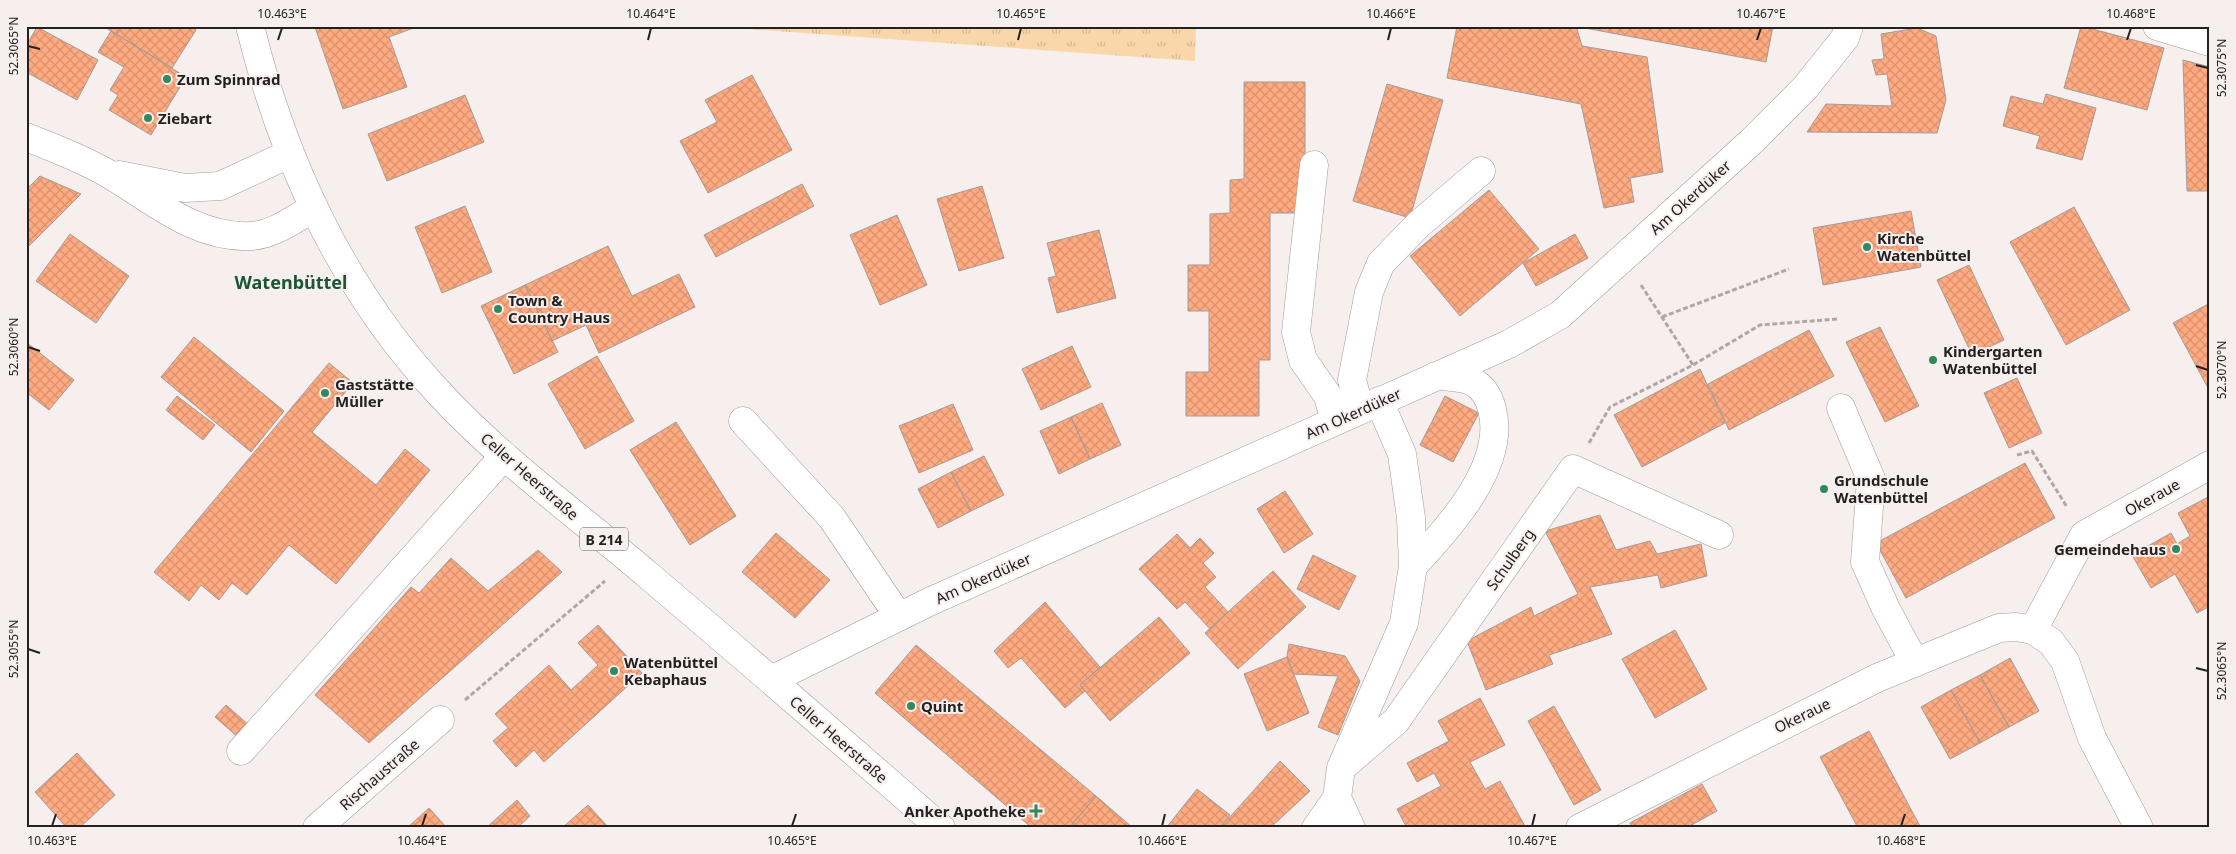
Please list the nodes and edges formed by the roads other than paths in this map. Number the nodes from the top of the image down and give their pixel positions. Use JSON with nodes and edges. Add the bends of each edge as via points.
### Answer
{"nodes":[{"id":1,"x":250,"y":26,"type":"edge"},
{"id":2,"x":1850,"y":26,"type":"edge"},
{"id":3,"x":2157,"y":26,"type":"edge"},
{"id":4,"x":2210,"y":42,"type":"edge"},
{"id":5,"x":26,"y":137,"type":"edge"},
{"id":6,"x":290,"y":154,"type":"junction"},
{"id":7,"x":1314,"y":165,"type":"dead end"},
{"id":8,"x":1481,"y":171,"type":"dead end"},
{"id":9,"x":106,"y":172,"type":"junction"},
{"id":10,"x":314,"y":208,"type":"junction"},
{"id":11,"x":1435,"y":376,"type":"junction"},
{"id":12,"x":1841,"y":408,"type":"dead end"},
{"id":13,"x":1358,"y":411,"type":"junction"},
{"id":14,"x":743,"y":421,"type":"dead end"},
{"id":15,"x":504,"y":456,"type":"junction"},
{"id":16,"x":2210,"y":465,"type":"edge"},
{"id":17,"x":1719,"y":535,"type":"dead end"},
{"id":18,"x":1412,"y":566,"type":"junction"},
{"id":19,"x":899,"y":617,"type":"junction"},
{"id":20,"x":2032,"y":630,"type":"junction"},
{"id":21,"x":1915,"y":663,"type":"junction"},
{"id":22,"x":772,"y":680,"type":"junction"},
{"id":23,"x":440,"y":720,"type":"road end"},
{"id":24,"x":241,"y":751,"type":"dead end"},
{"id":25,"x":1341,"y":768,"type":"junction"},
{"id":26,"x":1337,"y":798,"type":"junction"},
{"id":27,"x":317,"y":828,"type":"edge"},
{"id":28,"x":941,"y":828,"type":"edge"},
{"id":29,"x":1316,"y":828,"type":"edge"},
{"id":30,"x":1351,"y":828,"type":"edge"},
{"id":31,"x":1580,"y":828,"type":"edge"},
{"id":32,"x":2139,"y":828,"type":"edge"}],
"edges":[{"from":1,"to":6,"type":"street","name":"Celler Heerstraße","number":"B 214","via":[[266,86]]},
{"from":2,"to":11,"type":"street","name":"Am Okerdüker","via":[[1845,38],[1806,88],[1560,315],[1510,344]]},
{"from":3,"to":4,"type":"street"},
{"from":5,"to":9,"type":"street"},
{"from":6,"to":9,"type":"street","via":[[220,186],[185,188]]},
{"from":6,"to":10,"type":"street","name":"Celler Heerstraße","number":"B 214"},
{"from":7,"to":13,"type":"street","via":[[1296,332],[1303,360],[1328,396]]},
{"from":8,"to":13,"type":"street","via":[[1419,224],[1381,263],[1369,292],[1352,380]]},
{"from":9,"to":10,"type":"street","via":[[163,210],[218,234],[252,236],[267,232]]},
{"from":10,"to":15,"type":"street","name":"Celler Heerstraße","number":"B 214","via":[[340,259],[399,345],[440,394]]},
{"from":11,"to":13,"type":"street","name":"Am Okerdüker"},
{"from":11,"to":18,"type":"street","via":[[1476,382],[1489,397],[1495,420],[1493,444],[1486,467],[1470,494],[1442,535]]},
{"from":12,"to":21,"type":"street","via":[[1871,479],[1865,562]]},
{"from":13,"to":18,"type":"street","via":[[1402,454],[1411,518]]},
{"from":13,"to":19,"type":"street","name":"Am Okerdüker"},
{"from":14,"to":19,"type":"street","via":[[832,518]]},
{"from":15,"to":22,"type":"street","name":"Celler Heerstraße","number":"B 214"},
{"from":15,"to":24,"type":"street"},
{"from":16,"to":20,"type":"street","name":"Okeraue","via":[[2084,536]]},
{"from":17,"to":25,"type":"street","name":"Schulberg","via":[[1573,469],[1396,721]]},
{"from":18,"to":25,"type":"street","via":[[1404,623]]},
{"from":19,"to":22,"type":"street","name":"Am Okerdüker"},
{"from":20,"to":21,"type":"street","name":"Okeraue","via":[[1999,628]]},
{"from":20,"to":32,"type":"street","name":"Okeraue","via":[[2051,642],[2065,661],[2092,738]]},
{"from":21,"to":31,"type":"street","name":"Okeraue","via":[[1877,678]]},
{"from":22,"to":28,"type":"street","name":"Celler Heerstraße","number":"B 214"},
{"from":23,"to":27,"type":"street","name":"Rischaustraße"},
{"from":25,"to":26,"type":"street"},
{"from":26,"to":29,"type":"street"},
{"from":26,"to":30,"type":"street"}]}
